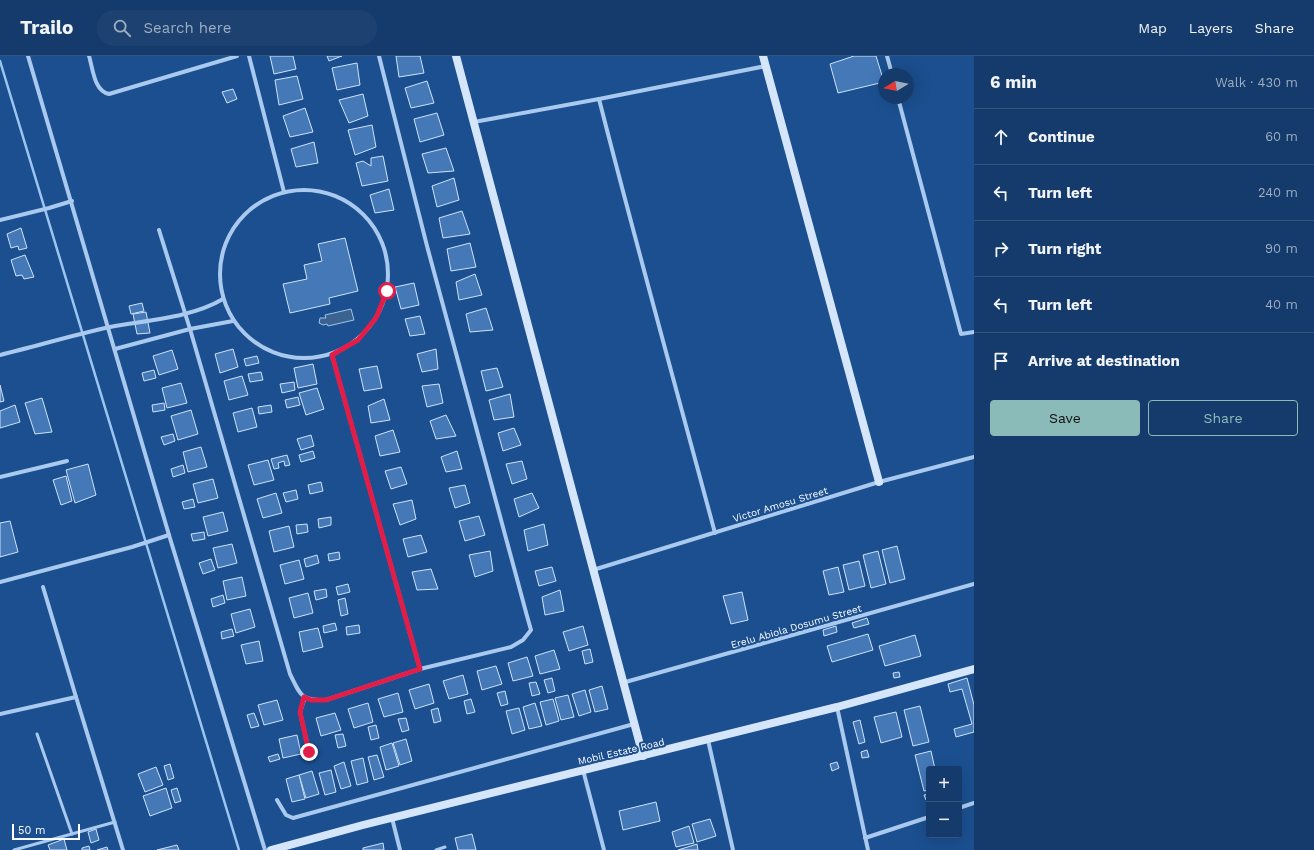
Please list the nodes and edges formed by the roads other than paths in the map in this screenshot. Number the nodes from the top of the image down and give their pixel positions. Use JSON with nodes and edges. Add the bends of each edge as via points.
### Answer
{"nodes":[{"id":1,"x":28,"y":56,"type":"edge"},
{"id":2,"x":90,"y":56,"type":"edge"},
{"id":3,"x":237,"y":56,"type":"edge"},
{"id":4,"x":249,"y":56,"type":"edge"},
{"id":5,"x":379,"y":56,"type":"edge"},
{"id":6,"x":456,"y":56,"type":"edge"},
{"id":7,"x":763,"y":56,"type":"edge"},
{"id":8,"x":887,"y":56,"type":"edge"},
{"id":9,"x":766,"y":66,"type":"junction"},
{"id":10,"x":890,"y":68,"type":"edge"},
{"id":11,"x":599,"y":100,"type":"junction"},
{"id":12,"x":900,"y":104,"type":"edge"},
{"id":13,"x":473,"y":122,"type":"junction"},
{"id":14,"x":284,"y":192,"type":"junction"},
{"id":15,"x":72,"y":201,"type":"junction"},
{"id":16,"x":0,"y":220,"type":"edge"},
{"id":17,"x":160,"y":230,"type":"dead end"},
{"id":18,"x":223,"y":299,"type":"junction"},
{"id":19,"x":185,"y":313,"type":"junction"},
{"id":20,"x":233,"y":321,"type":"junction"},
{"id":21,"x":109,"y":327,"type":"junction"},
{"id":22,"x":190,"y":329,"type":"junction"},
{"id":23,"x":974,"y":332,"type":"edge"},
{"id":24,"x":115,"y":349,"type":"junction"},
{"id":25,"x":0,"y":355,"type":"edge"},
{"id":26,"x":332,"y":355,"type":"junction"},
{"id":27,"x":974,"y":458,"type":"edge"},
{"id":28,"x":66,"y":461,"type":"dead end"},
{"id":29,"x":0,"y":477,"type":"edge"},
{"id":30,"x":879,"y":482,"type":"junction"},
{"id":31,"x":715,"y":533,"type":"junction"},
{"id":32,"x":169,"y":535,"type":"junction"},
{"id":33,"x":592,"y":570,"type":"junction"},
{"id":34,"x":0,"y":582,"type":"edge"},
{"id":35,"x":974,"y":584,"type":"edge"},
{"id":36,"x":43,"y":587,"type":"dead end"},
{"id":37,"x":420,"y":669,"type":"junction"},
{"id":38,"x":974,"y":669,"type":"edge"},
{"id":39,"x":622,"y":683,"type":"junction"},
{"id":40,"x":76,"y":697,"type":"junction"},
{"id":41,"x":304,"y":697,"type":"junction"},
{"id":42,"x":836,"y":707,"type":"junction"},
{"id":43,"x":0,"y":714,"type":"edge"},
{"id":44,"x":634,"y":724,"type":"junction"},
{"id":45,"x":37,"y":734,"type":"dead end"},
{"id":46,"x":708,"y":740,"type":"junction"},
{"id":47,"x":309,"y":752,"type":"dead end"},
{"id":48,"x":643,"y":756,"type":"junction"},
{"id":49,"x":583,"y":770,"type":"junction"},
{"id":50,"x":277,"y":800,"type":"dead end"},
{"id":51,"x":974,"y":803,"type":"edge"},
{"id":52,"x":962,"y":807,"type":"edge"},
{"id":53,"x":392,"y":818,"type":"junction"},
{"id":54,"x":926,"y":818,"type":"edge"},
{"id":55,"x":115,"y":822,"type":"junction"},
{"id":56,"x":72,"y":834,"type":"junction"},
{"id":57,"x":865,"y":838,"type":"junction"},
{"id":58,"x":445,"y":847,"type":"dead end"},
{"id":59,"x":14,"y":850,"type":"edge"},
{"id":60,"x":123,"y":850,"type":"edge"},
{"id":61,"x":265,"y":850,"type":"edge"},
{"id":62,"x":271,"y":850,"type":"edge"},
{"id":63,"x":400,"y":850,"type":"edge"},
{"id":64,"x":436,"y":850,"type":"edge"},
{"id":65,"x":604,"y":850,"type":"edge"},
{"id":66,"x":733,"y":850,"type":"edge"},
{"id":67,"x":868,"y":850,"type":"edge"}],
"edges":[{"from":1,"to":15,"type":"street"},
{"from":2,"to":3,"type":"street","via":[[98,88],[102,93],[109,94]]},
{"from":4,"to":14,"type":"street"},
{"from":5,"to":37,"type":"street","via":[[427,246],[531,630],[523,640],[511,647]]},
{"from":6,"to":13,"type":"street"},
{"from":7,"to":9,"type":"street"},
{"from":8,"to":10,"type":"street"},
{"from":9,"to":11,"type":"street"},
{"from":9,"to":30,"type":"street"},
{"from":11,"to":13,"type":"street"},
{"from":11,"to":31,"type":"street"},
{"from":12,"to":23,"type":"street","via":[[961,334]]},
{"from":13,"to":33,"type":"street"},
{"from":14,"to":18,"type":"street","via":[[260,202],[240,218],[226,240],[220,265]]},
{"from":14,"to":26,"type":"street","via":[[312,190],[339,197],[362,213],[379,235],[384,248],[387,262],[387,291],[376,318],[358,340]]},
{"from":15,"to":16,"type":"street"},
{"from":15,"to":21,"type":"street"},
{"from":17,"to":19,"type":"street"},
{"from":18,"to":19,"type":"street","via":[[213,305]]},
{"from":18,"to":20,"type":"street"},
{"from":19,"to":21,"type":"street"},
{"from":19,"to":22,"type":"street"},
{"from":20,"to":22,"type":"street"},
{"from":20,"to":26,"type":"street","via":[[258,346],[281,357],[307,360]]},
{"from":21,"to":24,"type":"street"},
{"from":21,"to":25,"type":"street"},
{"from":22,"to":24,"type":"street"},
{"from":22,"to":41,"type":"street","via":[[290,674],[300,695]]},
{"from":24,"to":32,"type":"street"},
{"from":26,"to":37,"type":"street"},
{"from":27,"to":30,"type":"street","name":"Victor Amosu Street"},
{"from":28,"to":29,"type":"street"},
{"from":30,"to":31,"type":"street","name":"Victor Amosu Street"},
{"from":31,"to":33,"type":"street","name":"Victor Amosu Street"},
{"from":32,"to":34,"type":"street"},
{"from":32,"to":61,"type":"street"},
{"from":33,"to":39,"type":"street"},
{"from":35,"to":39,"type":"street","name":"Erelu Abiola Dosumu Street"},
{"from":36,"to":40,"type":"street"},
{"from":37,"to":41,"type":"street","via":[[326,700],[311,700]]},
{"from":38,"to":42,"type":"street","name":"Mobil Estate Road"},
{"from":39,"to":44,"type":"street"},
{"from":40,"to":43,"type":"street"},
{"from":40,"to":55,"type":"street"},
{"from":41,"to":47,"type":"street","via":[[300,712]]},
{"from":42,"to":46,"type":"street","name":"Mobil Estate Road"},
{"from":42,"to":57,"type":"street"},
{"from":44,"to":48,"type":"street"},
{"from":44,"to":50,"type":"street","via":[[293,818],[286,815]]},
{"from":45,"to":56,"type":"lane"},
{"from":46,"to":48,"type":"street","name":"Mobil Estate Road"},
{"from":46,"to":66,"type":"street"},
{"from":48,"to":49,"type":"street","name":"Mobil Estate Road"},
{"from":49,"to":53,"type":"street","name":"Mobil Estate Road"},
{"from":49,"to":65,"type":"street"},
{"from":51,"to":52,"type":"street"},
{"from":53,"to":62,"type":"street","name":"Mobil Estate Road"},
{"from":53,"to":63,"type":"street"},
{"from":54,"to":57,"type":"street"},
{"from":55,"to":56,"type":"lane"},
{"from":55,"to":60,"type":"street"},
{"from":56,"to":59,"type":"lane"},
{"from":57,"to":67,"type":"street"},
{"from":58,"to":64,"type":"lane"}]}
